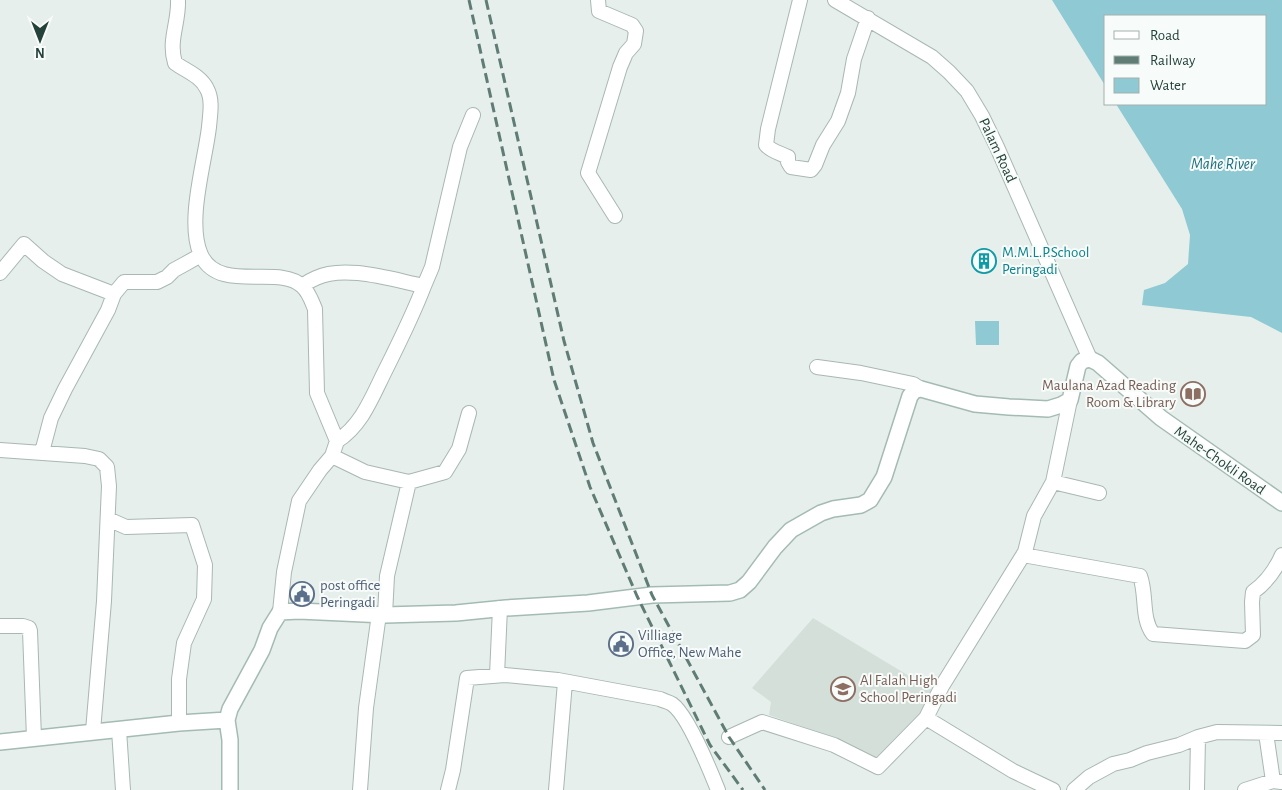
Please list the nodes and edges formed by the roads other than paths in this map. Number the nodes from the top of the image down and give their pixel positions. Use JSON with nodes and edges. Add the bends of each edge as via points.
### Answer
{"nodes":[{"id":1,"x":178,"y":0,"type":"edge"},
{"id":2,"x":598,"y":0,"type":"edge"},
{"id":3,"x":800,"y":0,"type":"edge"},
{"id":4,"x":835,"y":0,"type":"edge"},
{"id":5,"x":868,"y":18,"type":"junction"},
{"id":6,"x":473,"y":115,"type":"dead end"},
{"id":7,"x":615,"y":216,"type":"dead end"},
{"id":8,"x":201,"y":256,"type":"junction"},
{"id":9,"x":0,"y":273,"type":"edge"},
{"id":10,"x":302,"y":286,"type":"junction"},
{"id":11,"x":424,"y":286,"type":"junction"},
{"id":12,"x":114,"y":294,"type":"junction"},
{"id":13,"x":1090,"y":359,"type":"junction"},
{"id":14,"x":817,"y":367,"type":"dead end"},
{"id":15,"x":920,"y":389,"type":"junction"},
{"id":16,"x":1070,"y":400,"type":"junction"},
{"id":17,"x":469,"y":413,"type":"dead end"},
{"id":18,"x":337,"y":441,"type":"junction"},
{"id":19,"x":0,"y":450,"type":"edge"},
{"id":20,"x":42,"y":452,"type":"junction"},
{"id":21,"x":332,"y":456,"type":"junction"},
{"id":22,"x":409,"y":482,"type":"junction"},
{"id":23,"x":1053,"y":482,"type":"junction"},
{"id":24,"x":1099,"y":493,"type":"dead end"},
{"id":25,"x":1282,"y":503,"type":"edge"},
{"id":26,"x":108,"y":519,"type":"junction"},
{"id":27,"x":1023,"y":555,"type":"junction"},
{"id":28,"x":1282,"y":555,"type":"edge"},
{"id":29,"x":500,"y":608,"type":"junction"},
{"id":30,"x":280,"y":612,"type":"junction"},
{"id":31,"x":382,"y":614,"type":"junction"},
{"id":32,"x":0,"y":626,"type":"edge"},
{"id":33,"x":497,"y":675,"type":"junction"},
{"id":34,"x":565,"y":682,"type":"junction"},
{"id":35,"x":926,"y":718,"type":"junction"},
{"id":36,"x":227,"y":720,"type":"junction"},
{"id":37,"x":179,"y":723,"type":"junction"},
{"id":38,"x":119,"y":730,"type":"junction"},
{"id":39,"x":94,"y":732,"type":"junction"},
{"id":40,"x":1266,"y":733,"type":"junction"},
{"id":41,"x":1282,"y":733,"type":"edge"},
{"id":42,"x":1198,"y":736,"type":"junction"},
{"id":43,"x":729,"y":737,"type":"dead end"},
{"id":44,"x":34,"y":738,"type":"junction"},
{"id":45,"x":0,"y":742,"type":"edge"},
{"id":46,"x":1277,"y":781,"type":"edge"},
{"id":47,"x":123,"y":790,"type":"edge"},
{"id":48,"x":230,"y":790,"type":"edge"},
{"id":49,"x":360,"y":790,"type":"edge"},
{"id":50,"x":448,"y":790,"type":"edge"},
{"id":51,"x":556,"y":790,"type":"edge"},
{"id":52,"x":718,"y":790,"type":"edge"},
{"id":53,"x":1052,"y":790,"type":"edge"},
{"id":54,"x":1074,"y":790,"type":"edge"},
{"id":55,"x":1197,"y":790,"type":"edge"},
{"id":56,"x":1245,"y":790,"type":"edge"}],
"edges":[{"from":1,"to":8,"type":"street","via":[[172,42],[175,64],[197,77],[207,88],[210,100],[195,220]]},
{"from":2,"to":7,"type":"street","via":[[599,11],[632,25],[636,31],[634,44],[620,67],[588,174]]},
{"from":3,"to":5,"type":"street","via":[[766,144],[770,150],[788,157],[791,167],[811,170],[838,121]]},
{"from":4,"to":5,"type":"street","name":"Palam Road"},
{"from":5,"to":13,"type":"street","name":"Palam Road","via":[[932,57],[967,91],[997,147]]},
{"from":6,"to":11,"type":"street","via":[[460,147],[432,267]]},
{"from":8,"to":10,"type":"street","via":[[215,270],[227,275],[290,279]]},
{"from":8,"to":12,"type":"street","via":[[157,282],[124,282]]},
{"from":9,"to":12,"type":"street","via":[[24,244],[62,274]]},
{"from":10,"to":11,"type":"street","via":[[317,277],[341,272]]},
{"from":10,"to":18,"type":"street","via":[[315,309],[317,393]]},
{"from":11,"to":18,"type":"street","via":[[364,413],[348,434]]},
{"from":12,"to":20,"type":"street","via":[[51,418]]},
{"from":13,"to":16,"type":"main road","via":[[1078,366]]},
{"from":13,"to":25,"type":"main road","name":"Mahe-Chokli Road","via":[[1161,418]]},
{"from":14,"to":15,"type":"street","via":[[913,384]]},
{"from":15,"to":16,"type":"main road","via":[[975,404],[1009,407],[1048,409]]},
{"from":15,"to":29,"type":"main road","via":[[910,396],[884,477],[870,500],[861,506],[821,513],[791,530],[740,590],[721,594],[652,595],[588,603]]},
{"from":16,"to":23,"type":"street"},
{"from":17,"to":22,"type":"street","via":[[459,449],[445,472]]},
{"from":18,"to":21,"type":"street"},
{"from":19,"to":20,"type":"street"},
{"from":20,"to":26,"type":"street","via":[[99,459],[107,467]]},
{"from":21,"to":22,"type":"street","via":[[366,472]]},
{"from":21,"to":30,"type":"street","via":[[299,501],[284,572]]},
{"from":22,"to":31,"type":"street","via":[[387,576]]},
{"from":23,"to":24,"type":"street"},
{"from":23,"to":27,"type":"street","via":[[1034,516]]},
{"from":26,"to":37,"type":"street","via":[[126,528],[192,525],[205,565],[204,599],[184,643],[179,679]]},
{"from":26,"to":39,"type":"street"},
{"from":27,"to":28,"type":"street","via":[[1140,576],[1147,627],[1152,634],[1245,641],[1254,635],[1253,592],[1272,575]]},
{"from":27,"to":35,"type":"street","via":[[942,686]]},
{"from":29,"to":31,"type":"main road","via":[[456,613]]},
{"from":29,"to":33,"type":"street"},
{"from":30,"to":31,"type":"main road"},
{"from":30,"to":36,"type":"main road"},
{"from":31,"to":49,"type":"street","via":[[366,708]]},
{"from":32,"to":44,"type":"street","via":[[23,626],[30,631]]},
{"from":33,"to":34,"type":"street"},
{"from":33,"to":50,"type":"street","via":[[467,678]]},
{"from":34,"to":51,"type":"street"},
{"from":34,"to":52,"type":"street","via":[[672,704],[695,737]]},
{"from":35,"to":43,"type":"street","via":[[878,767],[834,745],[762,722]]},
{"from":35,"to":53,"type":"street","via":[[1013,771]]},
{"from":36,"to":37,"type":"main road"},
{"from":36,"to":48,"type":"main road"},
{"from":37,"to":38,"type":"main road"},
{"from":38,"to":39,"type":"main road"},
{"from":38,"to":47,"type":"street"},
{"from":39,"to":44,"type":"main road"},
{"from":40,"to":41,"type":"street"},
{"from":40,"to":42,"type":"street","via":[[1217,732]]},
{"from":40,"to":46,"type":"street"},
{"from":42,"to":54,"type":"street","via":[[1179,745],[1113,764]]},
{"from":42,"to":55,"type":"street"},
{"from":44,"to":45,"type":"main road"},
{"from":46,"to":56,"type":"street"}]}
